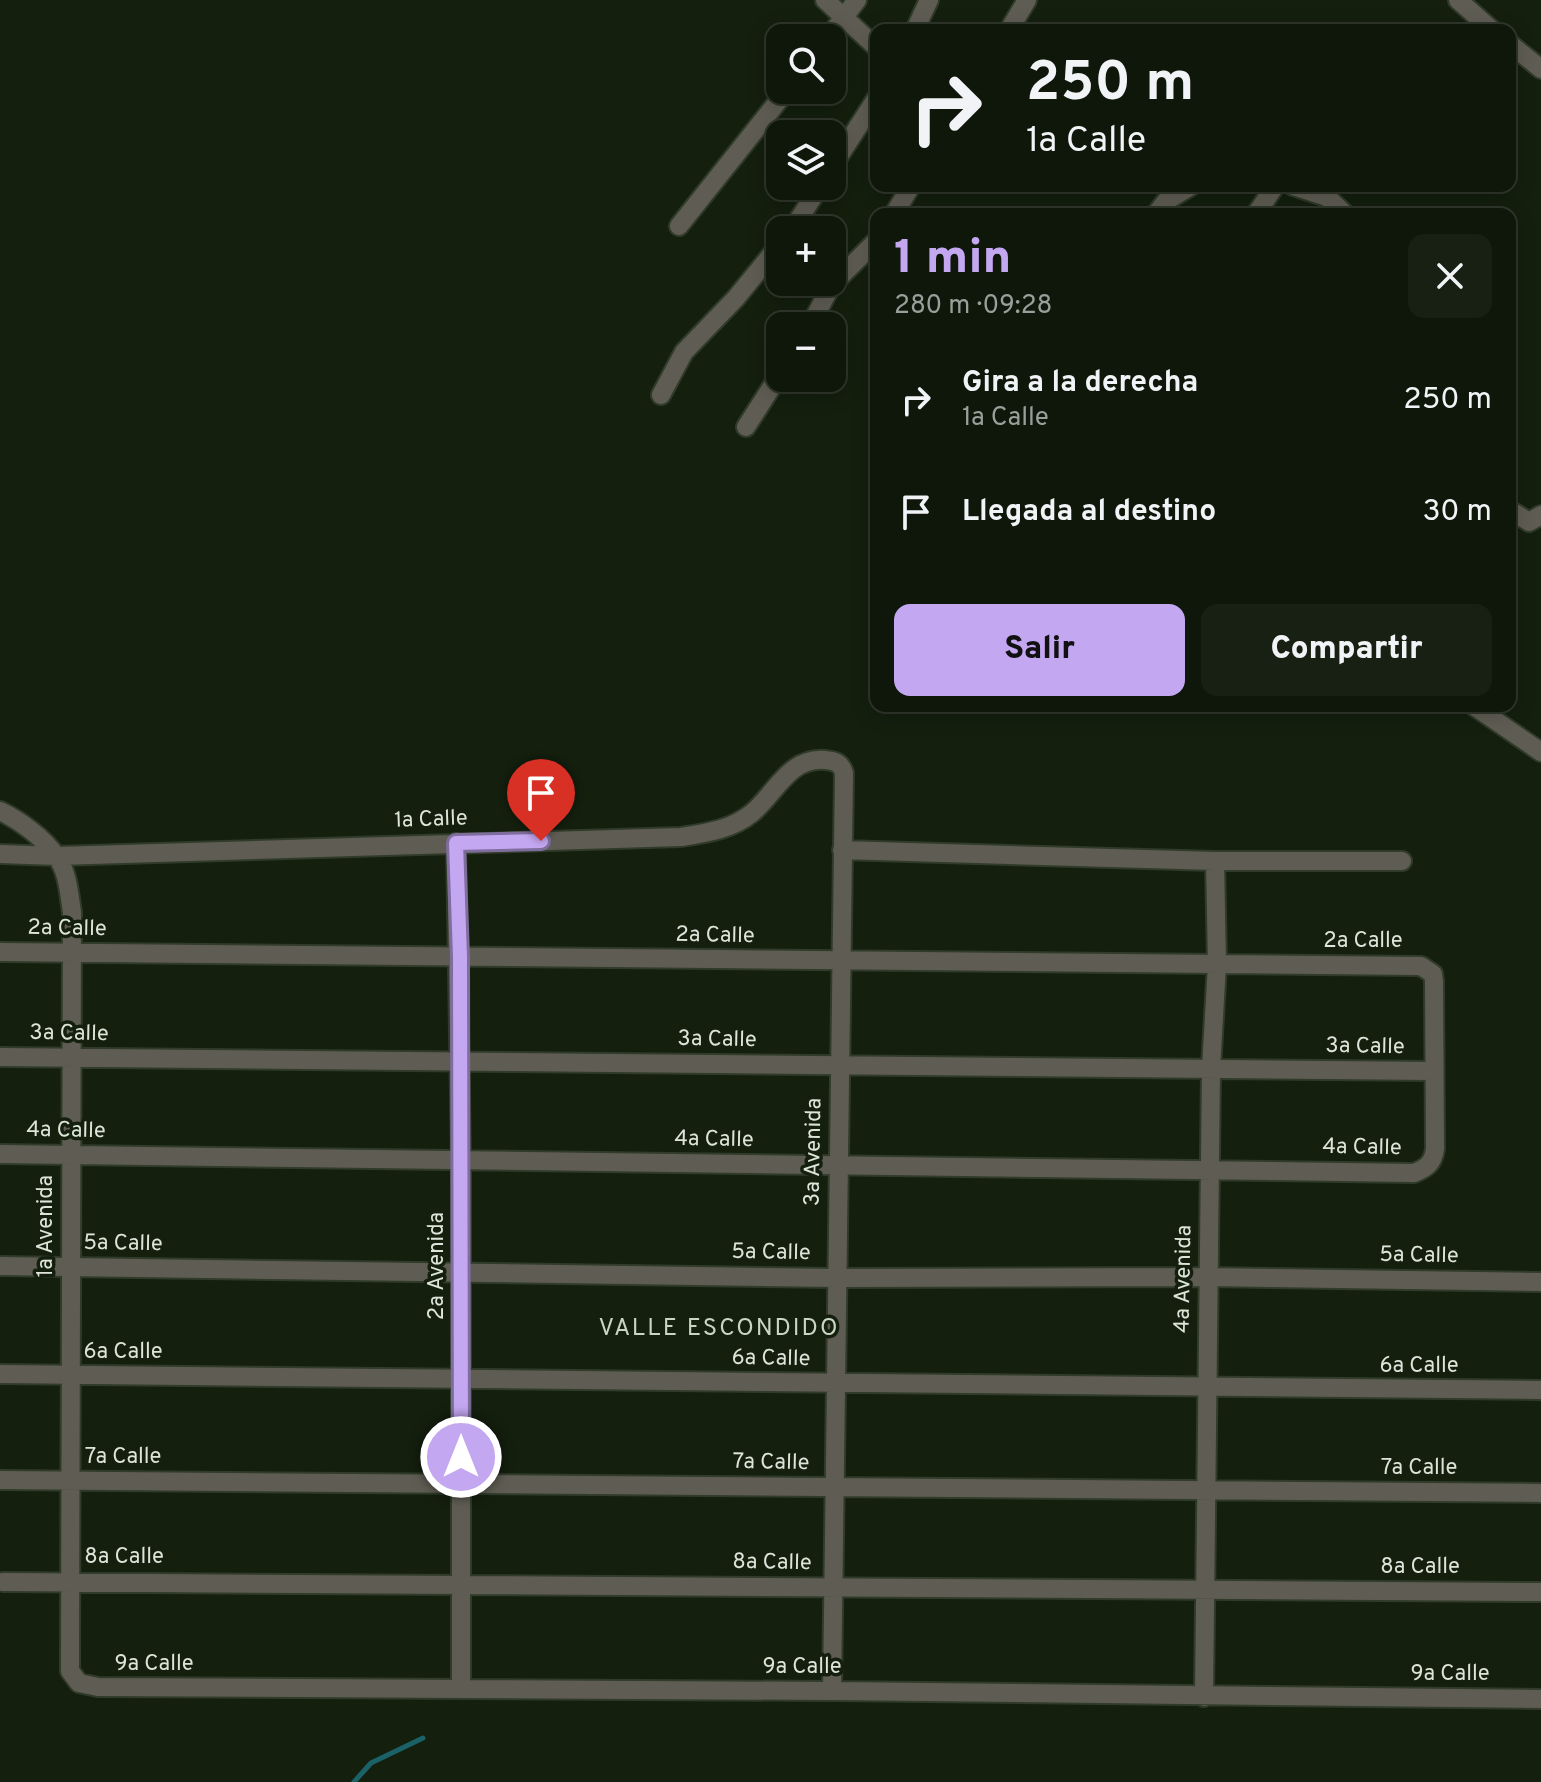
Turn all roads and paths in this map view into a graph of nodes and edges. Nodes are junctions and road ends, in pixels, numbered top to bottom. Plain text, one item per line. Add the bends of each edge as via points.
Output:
1 (825, 0) edge
2 (857, 0) edge
3 (929, 0) edge
4 (1027, 0) edge
5 (1458, 0) edge
6 (844, 19) junction
7 (840, 24) edge
8 (918, 24) edge
9 (1013, 24) edge
10 (1485, 24) edge
11 (870, 42) edge
12 (1516, 49) edge
13 (1541, 69) edge
14 (776, 104) edge
15 (870, 108) edge
16 (846, 145) edge
17 (1181, 192) edge
18 (1312, 192) edge
19 (1161, 208) edge
20 (1339, 208) edge
21 (679, 226) dead end
22 (870, 247) edge
23 (766, 261) edge
24 (817, 312) edge
25 (768, 392) edge
26 (661, 395) dead end
27 (746, 427) dead end
28 (1516, 514) edge
29 (1541, 515) edge
30 (1483, 712) edge
31 (1541, 752) edge
32 (836, 762) joint
33 (0, 811) edge
34 (456, 843) junction
35 (842, 850) junction
36 (0, 854) edge
37 (57, 856) junction
38 (1215, 861) junction
39 (1402, 861) dead end
40 (0, 952) edge
41 (73, 953) junction
42 (460, 957) junction
43 (840, 962) junction
44 (1217, 964) junction
45 (0, 1057) edge
46 (72, 1058) junction
47 (460, 1062) junction
48 (839, 1065) junction
49 (1211, 1069) junction
50 (1434, 1071) junction
51 (0, 1154) edge
52 (69, 1155) junction
53 (461, 1160) junction
54 (838, 1165) junction
55 (1209, 1170) junction
56 (0, 1266) edge
57 (70, 1268) junction
58 (461, 1273) junction
59 (1208, 1277) junction
60 (836, 1278) junction
61 (1541, 1282) edge
62 (0, 1374) edge
63 (70, 1376) junction
64 (461, 1378) junction
65 (835, 1384) junction
66 (1207, 1389) junction
67 (1541, 1390) edge
68 (0, 1480) edge
69 (70, 1480) junction
70 (461, 1484) junction
71 (834, 1488) junction
72 (1206, 1490) junction
73 (1541, 1493) edge
74 (70, 1581) junction
75 (3, 1582) dead end
76 (461, 1584) junction
77 (833, 1588) junction
78 (1205, 1590) junction
79 (1541, 1592) edge
80 (70, 1671) joint
81 (461, 1689) junction
82 (832, 1691) junction
83 (1204, 1697) junction
84 (1541, 1699) edge

1 - 6 street
2 - 6 street
3 - 8 street
4 - 9 street
5 - 10 street
6 - 7 street
6 - 11 street
12 - 13 street
14 - 21 street
15 - 16 street
17 - 19 street
18 - 20 street
22 - 24 street via 831,286
23 - 26 street via 684,352
25 - 27 street
28 - 29 street via 1529,522
30 - 31 street
32 - 34 street, 1a Calle via 810,759 792,768 752,813 723,830 681,837
32 - 35 street, 3a Avenida via 844,773
33 - 37 street
34 - 37 street, 1a Calle
34 - 42 street, 2a Avenida
35 - 38 street
35 - 43 street, 3a Avenida
36 - 37 street, 1a Calle
37 - 41 street, 1a Avenida via 72,912
38 - 39 street
38 - 44 street, 4a Avenida
40 - 41 street, 2a Calle
41 - 42 street, 2a Calle
41 - 46 street, 1a Avenida
42 - 43 street, 2a Calle
42 - 47 street, 2a Avenida
43 - 44 street, 2a Calle
43 - 48 street, 3a Avenida
44 - 49 street, 4a Avenida
44 - 50 street, 2a Calle via 1428,969 1434,981
45 - 46 street, 3a Calle
46 - 47 street, 3a Calle
46 - 52 street, 1a Avenida
47 - 48 street, 3a Calle
47 - 53 street, 2a Avenida
48 - 49 street, 3a Calle
48 - 54 street, 3a Avenida
49 - 50 street, 3a Calle
49 - 55 street, 4a Avenida
50 - 55 street, 4a Calle via 1435,1149 1426,1169
51 - 52 street, 4a Calle
52 - 53 street, 4a Calle
52 - 57 street, 1a Avenida
53 - 54 street, 4a Calle
53 - 58 street, 2a Avenida
54 - 55 street, 4a Calle
54 - 60 street, 3a Avenida
55 - 59 street, 4a Avenida
56 - 57 street, 5a Calle
57 - 58 street, 5a Calle
57 - 63 street, 1a Avenida
58 - 60 street, 5a Calle
58 - 64 street, 2a Avenida
59 - 60 street, 5a Calle
59 - 61 street, 5a Calle
59 - 66 street, 4a Avenida
60 - 65 street, 3a Avenida
62 - 63 street, 6a Calle
63 - 64 street, 6a Calle
63 - 69 street, 1a Avenida
64 - 65 street, 6a Calle
64 - 70 street, 2a Avenida
65 - 66 street, 6a Calle
65 - 71 street, 3a Avenida
66 - 67 street, 6a Calle
66 - 72 street, 4a Avenida
68 - 69 street, 7a Calle
69 - 70 street, 7a Calle
69 - 74 street, 1a Avenida
70 - 71 street, 7a Calle
70 - 76 street, 2a Avenida
71 - 72 street, 7a Calle
71 - 77 street, 3a Avenida
72 - 73 street, 7a Calle
72 - 78 street, 4a Avenida
74 - 75 street, 8a Calle
74 - 76 street, 8a Calle
74 - 80 street, 1a Avenida
76 - 77 street, 8a Calle
76 - 81 street, 2a Avenida
77 - 78 street, 8a Calle
77 - 82 street, 3a Avenida
78 - 79 street, 8a Calle
78 - 83 street, 4a Avenida
80 - 81 street, 9a Calle via 79,1683 98,1687
81 - 82 street, 9a Calle
82 - 83 street, 9a Calle
83 - 84 street, 9a Calle

